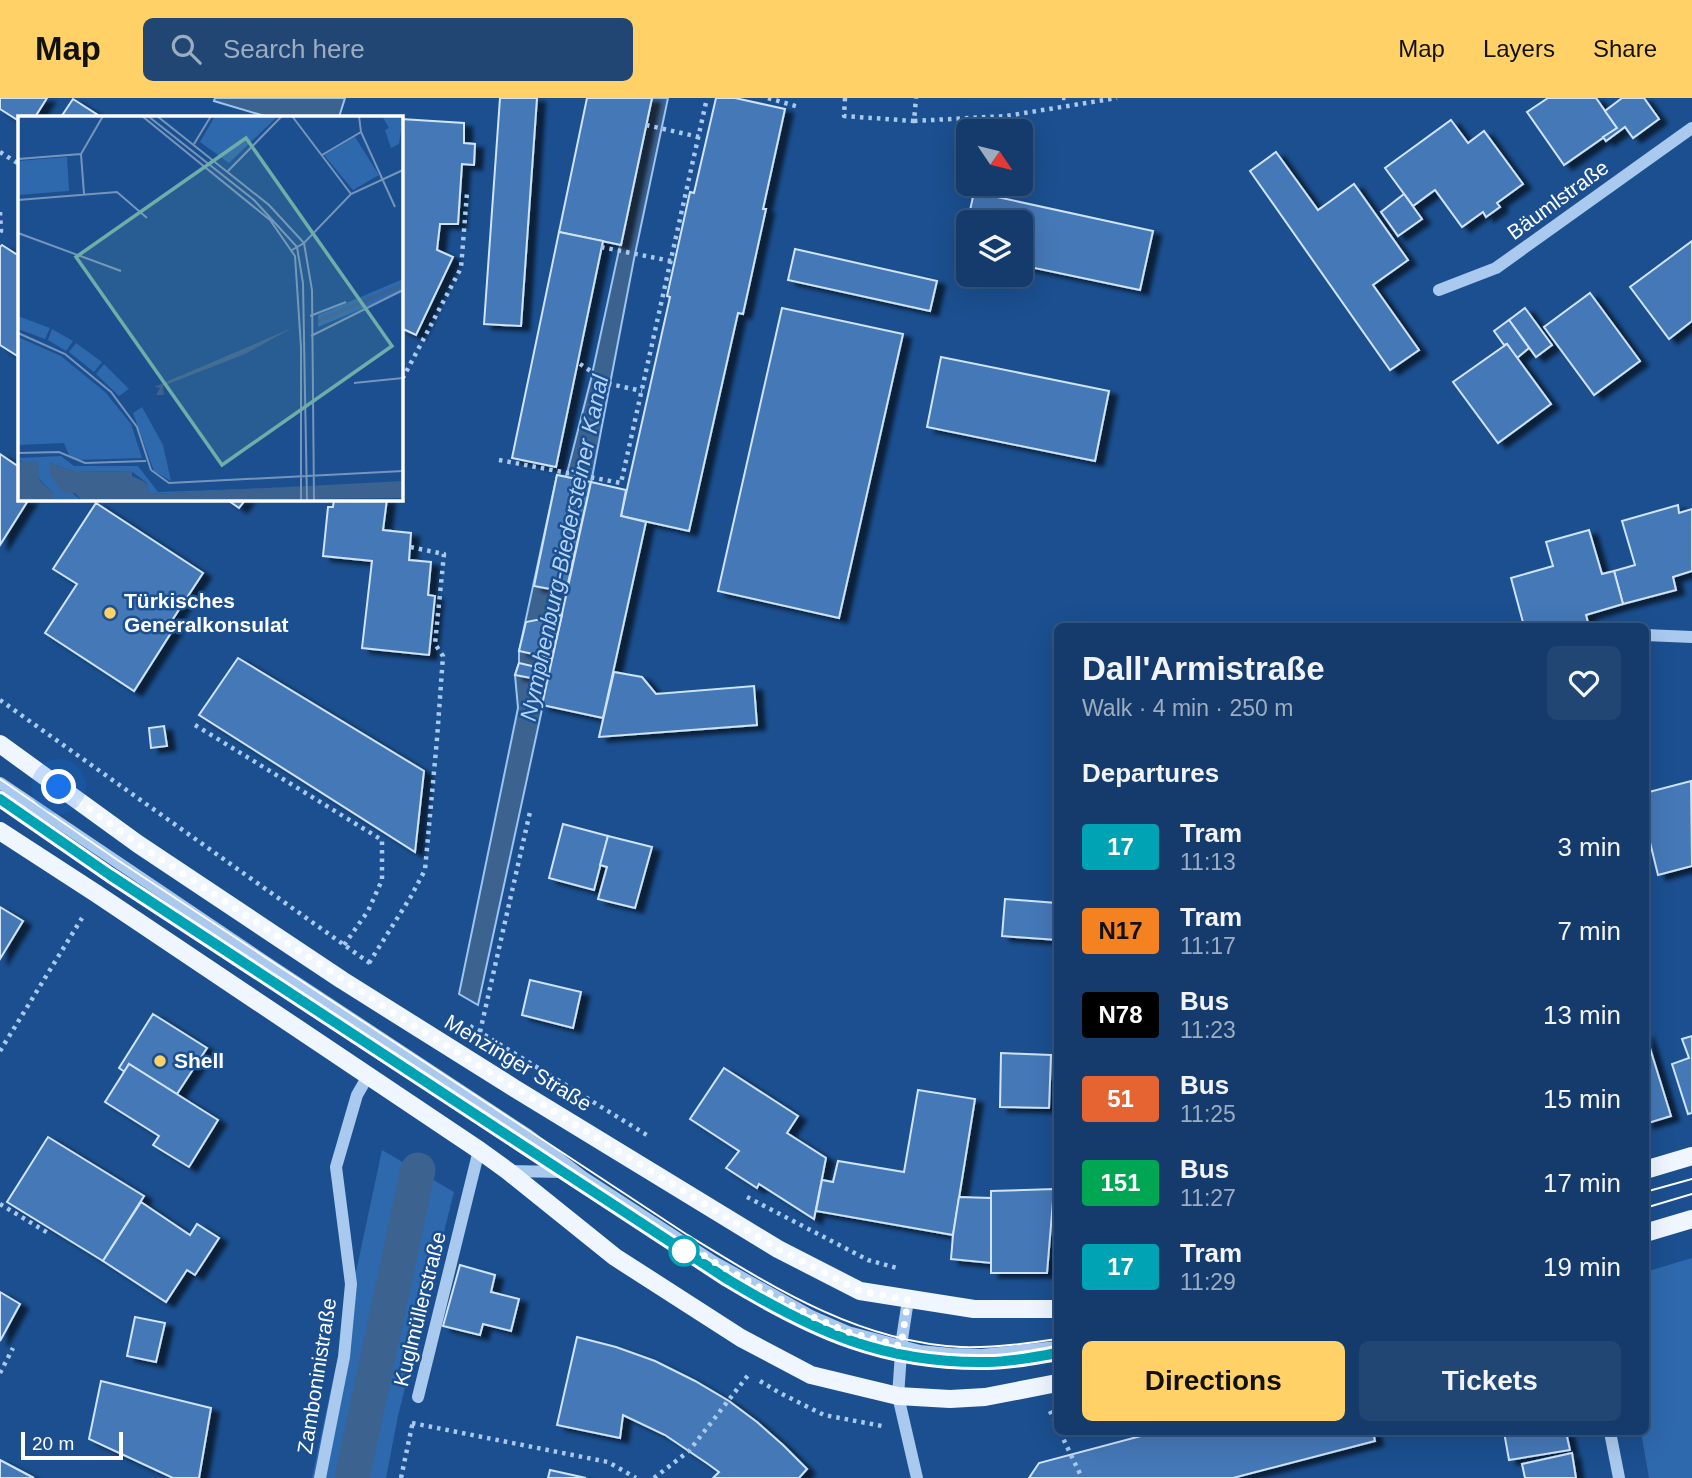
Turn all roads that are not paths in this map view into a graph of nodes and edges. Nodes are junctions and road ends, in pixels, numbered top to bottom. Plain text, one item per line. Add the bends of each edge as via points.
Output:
1 (1692, 128) edge
2 (1439, 290) dead end
3 (1649, 635) edge
4 (1692, 637) edge
5 (0, 744) edge
6 (0, 783) edge
7 (0, 831) edge
8 (368, 1076) junction
9 (479, 1150) junction
10 (1692, 1156) edge
11 (1649, 1169) edge
12 (508, 1171) junction
13 (583, 1177) junction
14 (1692, 1219) edge
15 (1649, 1232) edge
16 (908, 1300) junction
17 (1054, 1309) edge
18 (901, 1346) junction
19 (1054, 1347) edge
20 (1054, 1383) edge
21 (898, 1396) junction
22 (418, 1397) road end
23 (1611, 1435) edge
24 (320, 1478) edge
25 (917, 1478) edge
26 (1619, 1478) edge

1 - 2 street, Bäumlstraße via 1496,268
3 - 4 street
5 - 16 main road, Menzinger Straße via 138,844 514,1088 778,1249 860,1291
6 - 13 street via 528,1135
7 - 8 main road
8 - 9 main road
8 - 24 street, Zamboninistraße via 357,1095 337,1167 352,1284 344,1357
9 - 12 main road
9 - 22 street, Kuglmüllerstraße
10 - 11 main road
12 - 13 street
12 - 21 main road via 615,1257 741,1338 811,1375
13 - 18 street via 790,1305 848,1332
14 - 15 main road
16 - 17 main road, Menzinger Straße via 974,1309
16 - 18 street
18 - 19 street via 982,1355
18 - 21 street
20 - 21 main road via 985,1397
21 - 25 street
23 - 26 street

